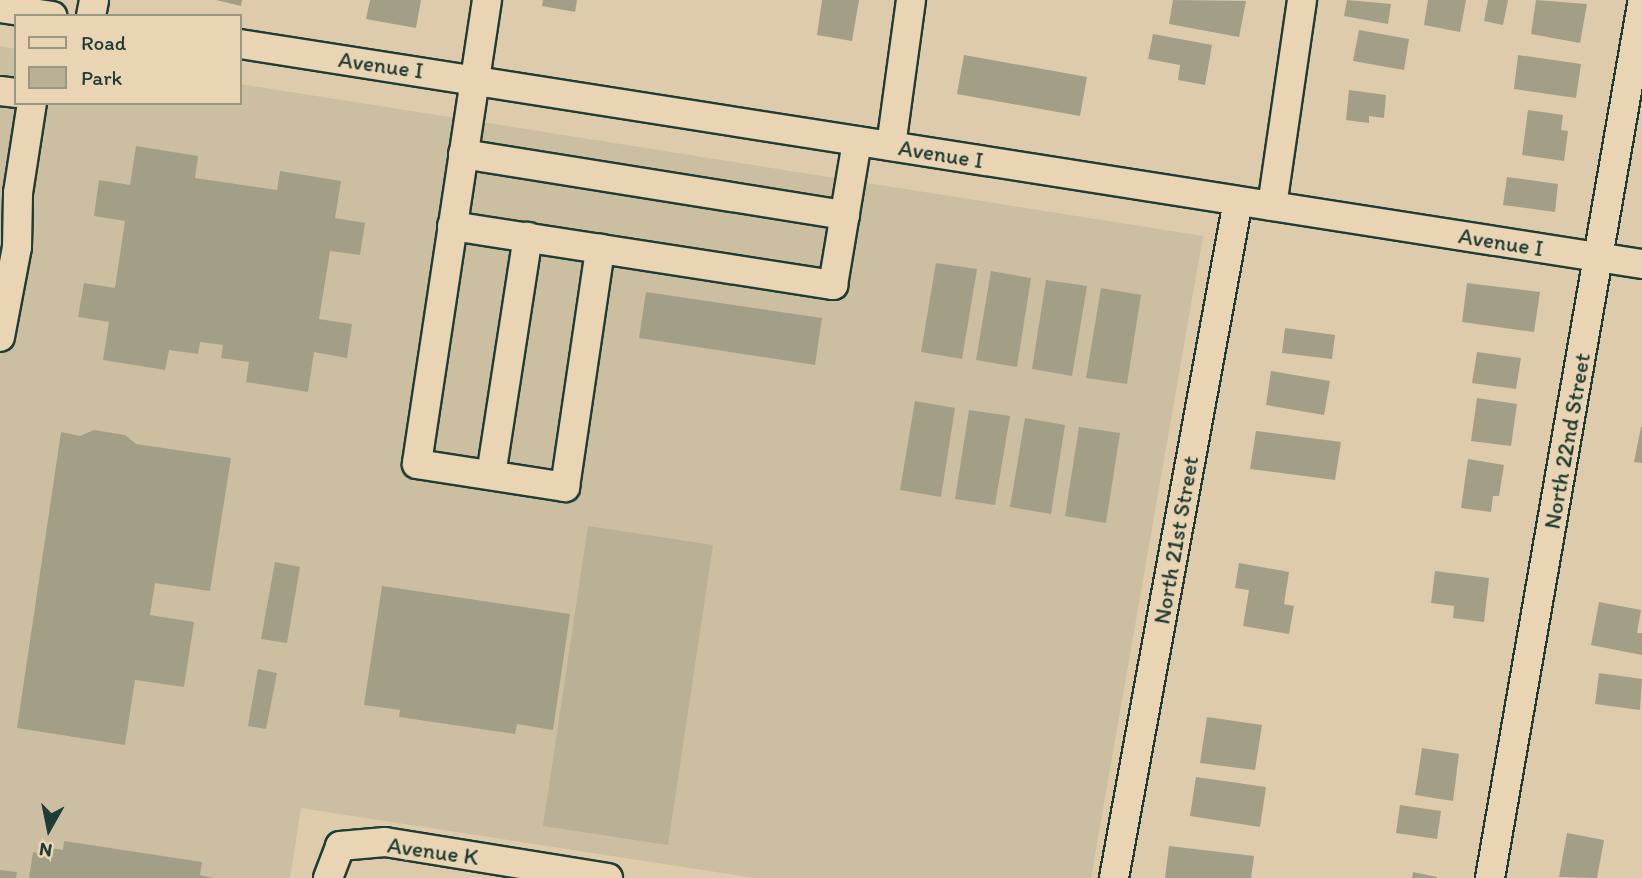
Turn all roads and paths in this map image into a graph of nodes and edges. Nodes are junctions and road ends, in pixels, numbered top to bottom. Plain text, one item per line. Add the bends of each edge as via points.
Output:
1 (487, 0) edge
2 (911, 0) edge
3 (1303, 0) edge
4 (1642, 4) edge
5 (0, 8) edge
6 (40, 14) edge
7 (242, 44) edge
8 (474, 78) junction
9 (32, 105) edge
10 (857, 141) junction
11 (891, 146) junction
12 (463, 154) junction
13 (1238, 201) junction
14 (1272, 206) junction
15 (845, 215) junction
16 (452, 226) junction
17 (528, 237) junction
18 (600, 249) junction
19 (1599, 257) junction
20 (1642, 264) edge
21 (0, 337) edge
22 (491, 475) junction
23 (328, 878) edge
24 (608, 878) edge
25 (1115, 878) edge
26 (1490, 878) edge

1 - 8 street
2 - 11 street
3 - 14 street
4 - 19 street, North 22nd Street
5 - 6 street
7 - 8 street, Avenue I
8 - 10 street, Avenue I
8 - 12 street
9 - 21 street via 18,193 17,247
10 - 11 street, Avenue I
10 - 15 street
11 - 13 street, Avenue I
12 - 15 street
12 - 16 street
13 - 14 street, Avenue I
13 - 25 street, North 21st Street
14 - 19 street, Avenue I
15 - 18 street via 833,285
16 - 17 street
16 - 22 street via 417,464
17 - 18 street
17 - 22 street
18 - 22 street via 565,487
19 - 20 street, Avenue I
19 - 26 street, North 22nd Street
23 - 24 street, Avenue K via 340,846 386,842

